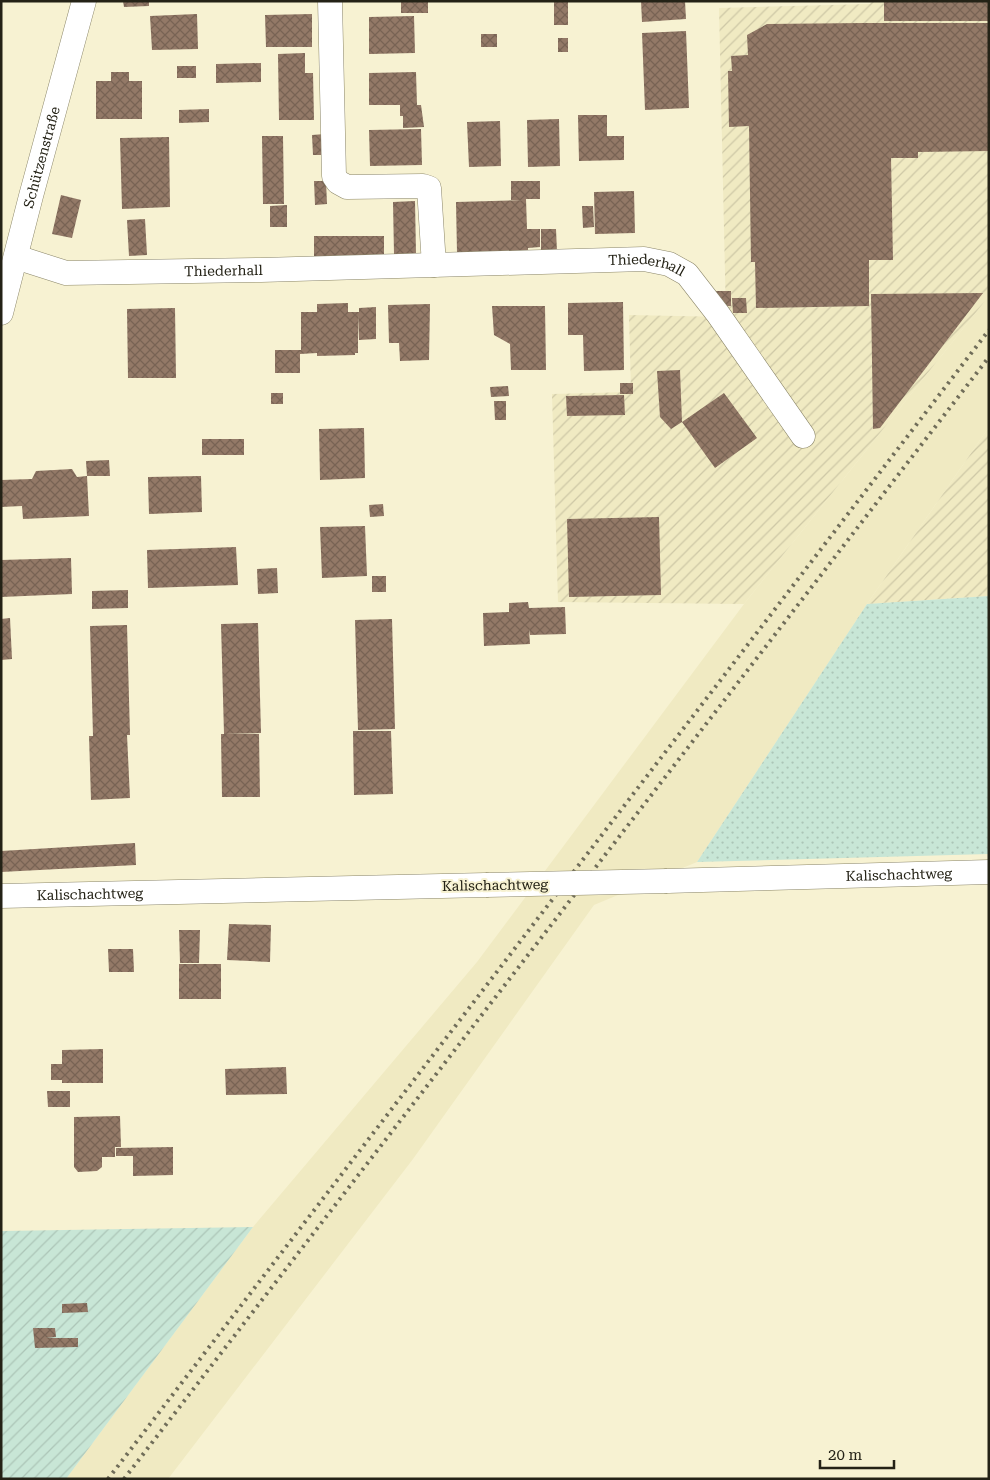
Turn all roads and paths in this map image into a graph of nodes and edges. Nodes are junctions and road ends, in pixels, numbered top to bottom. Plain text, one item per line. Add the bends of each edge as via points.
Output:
1 (84, 1) edge
2 (330, 1) edge
3 (16, 256) junction
4 (434, 265) junction
5 (1, 313) edge
6 (802, 436) dead end
7 (989, 872) edge
8 (1, 896) edge

1 - 3 street, Schützenstraße
2 - 4 street via 334,176 347,187 429,188
3 - 4 street, Thiederhall via 66,272
3 - 5 street, Schützenstraße
4 - 6 street, Thiederhall via 644,259 669,264 686,274 718,314
7 - 8 street, Kalischachtweg, bridge

